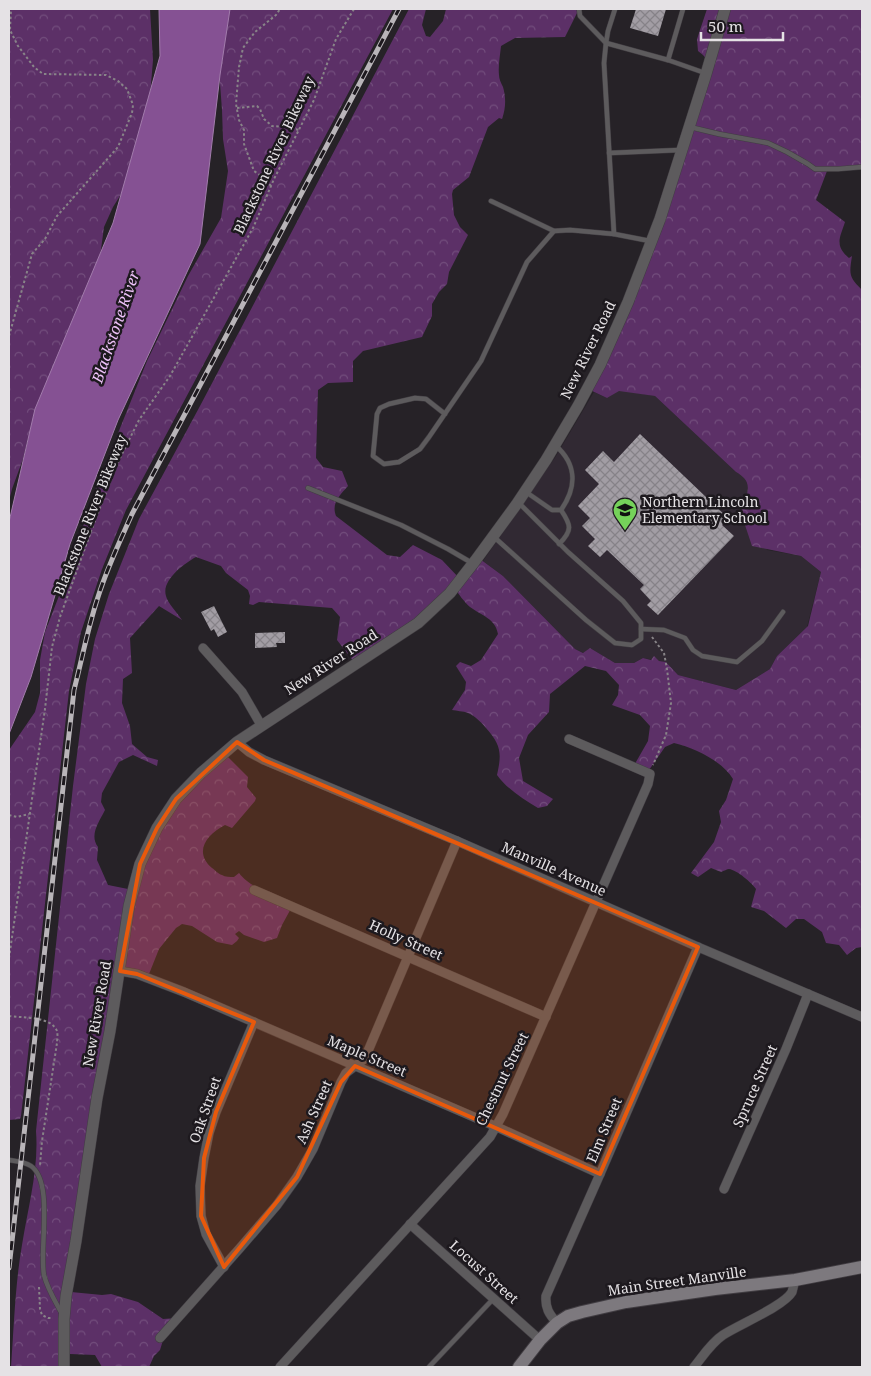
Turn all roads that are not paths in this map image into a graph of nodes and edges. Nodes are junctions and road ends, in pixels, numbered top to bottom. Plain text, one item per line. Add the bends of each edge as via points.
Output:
1 (579, 9) edge
2 (615, 9) edge
3 (683, 9) edge
4 (725, 9) edge
5 (606, 43) junction
6 (668, 60) junction
7 (706, 74) junction
8 (689, 126) junction
9 (681, 150) junction
10 (609, 153) junction
11 (862, 167) edge
12 (491, 202) dead end
13 (554, 231) junction
14 (614, 234) junction
15 (651, 242) junction
16 (446, 414) junction
17 (555, 445) junction
18 (308, 488) dead end
19 (525, 491) junction
20 (518, 502) junction
21 (561, 510) junction
22 (493, 536) junction
23 (559, 544) junction
24 (473, 564) junction
25 (783, 612) dead end
26 (641, 629) junction
27 (204, 648) dead end
28 (261, 725) junction
29 (569, 739) dead end
30 (237, 742) junction
31 (457, 841) junction
32 (254, 890) dead end
33 (596, 902) junction
34 (698, 947) junction
35 (408, 956) junction
36 (120, 971) junction
37 (808, 994) junction
38 (546, 1017) junction
39 (862, 1017) edge
40 (254, 1022) junction
41 (355, 1066) junction
42 (497, 1127) junction
43 (9, 1160) edge
44 (600, 1174) junction
45 (724, 1189) dead end
46 (410, 1224) junction
47 (224, 1267) junction
48 (862, 1268) edge
49 (795, 1280) junction
50 (494, 1298) junction
51 (64, 1319) junction
52 (557, 1323) junction
53 (160, 1338) dead end
54 (540, 1340) junction
55 (64, 1367) edge
56 (280, 1367) edge
57 (429, 1367) edge
58 (519, 1367) edge
59 (694, 1367) edge

1 - 5 lane via 580,16
2 - 5 lane
3 - 6 lane
4 - 7 street, New River Road
5 - 6 lane
5 - 10 lane via 604,63
6 - 7 lane
7 - 8 street, New River Road
8 - 9 street, New River Road
8 - 11 lane via 768,143 815,169
9 - 10 lane
9 - 15 street, New River Road
10 - 14 lane
12 - 13 lane
13 - 14 lane
13 - 16 lane via 527,262 481,361
14 - 15 lane
15 - 17 street, New River Road via 600,365
16 - 16 lane via 420,449 399,462 384,464 373,456 380,408 416,398 426,399
17 - 19 street, New River Road
17 - 21 lane via 564,453 573,475
18 - 24 lane via 400,525
19 - 20 street, New River Road
19 - 21 lane via 552,510
20 - 22 street, New River Road
20 - 23 lane
21 - 23 lane via 570,529
22 - 24 street, New River Road
22 - 26 lane via 615,642 632,645 641,639
23 - 26 lane via 623,601 641,623
24 - 28 street, New River Road via 450,593 418,623
25 - 26 lane via 762,641 737,662 702,656 685,638 664,630
27 - 28 street via 242,692
28 - 30 street, New River Road
29 - 33 street, Chestnut Street via 650,774
30 - 31 street, Manville Avenue via 264,760
30 - 36 street, New River Road via 176,799 156,828 140,864
31 - 33 street, Manville Avenue
31 - 35 street, Ash Street
32 - 35 street, Holly Street
33 - 34 street, Manville Avenue
33 - 38 street, Chestnut Street
34 - 37 street, Manville Avenue
34 - 44 street, Elm Street
35 - 38 street, Holly Street
35 - 41 street, Ash Street via 368,1050
36 - 40 street, Maple Street via 145,977
36 - 51 street, New River Road via 97,1098
37 - 39 street, Manville Avenue
37 - 45 street, Spruce Street
38 - 42 street, Chestnut Street
40 - 41 street, Maple Street
40 - 47 street, Oak Street via 209,1133 200,1186 201,1216 206,1234
41 - 42 street, Maple Street
41 - 47 street, Ash Street via 341,1082 297,1177
42 - 44 street, Maple Street
42 - 46 street, Chestnut Street
43 - 51 lane via 32,1166 38,1175 44,1195 44,1274
44 - 52 street, Elm Street via 546,1296 548,1314
46 - 50 street, Locust Street
46 - 56 street, Chestnut Street
47 - 53 street, Ash Street
48 - 49 main road, Main Street Manville
49 - 52 main road, Main Street Manville via 626,1302 568,1316
49 - 59 street via 792,1292 784,1300 723,1335
50 - 54 street, Locust Street
50 - 57 lane
51 - 55 street, New River Road
52 - 54 main road, Main Street Manville
54 - 58 main road, Main Street Manville

